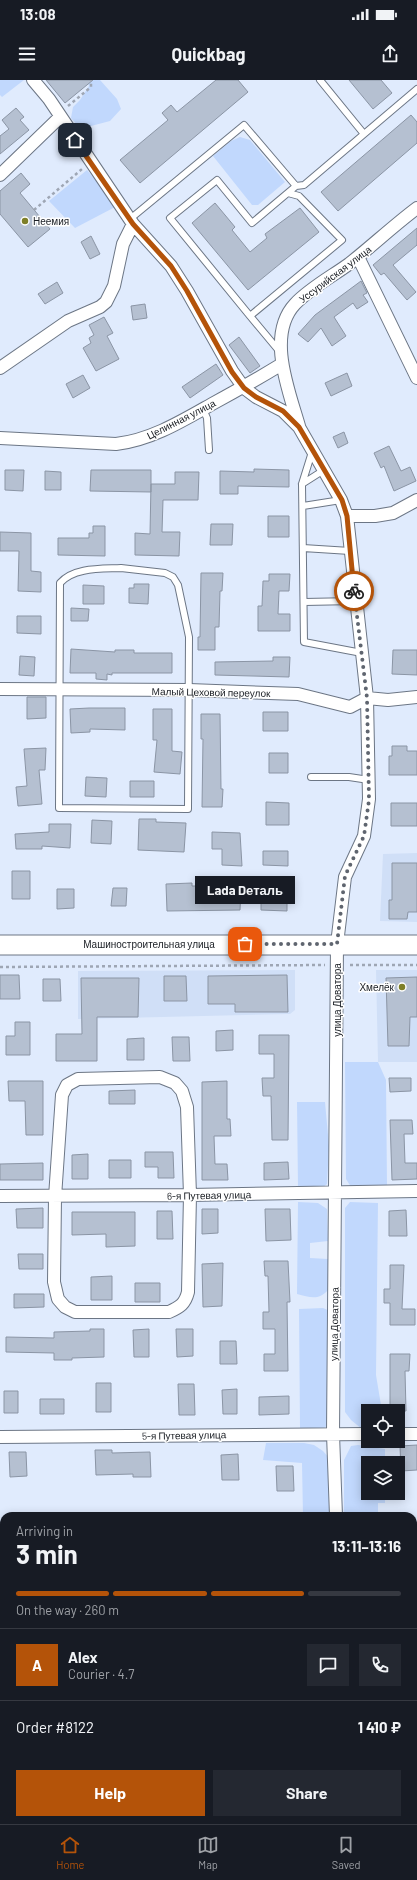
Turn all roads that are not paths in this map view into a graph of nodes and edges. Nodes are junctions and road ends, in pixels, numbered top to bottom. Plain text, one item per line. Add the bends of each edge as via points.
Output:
1 (33, 80) edge
2 (320, 80) edge
3 (417, 89) edge
4 (59, 116) junction
5 (364, 134) junction
6 (0, 175) edge
7 (296, 186) junction
8 (288, 193) junction
9 (417, 208) edge
10 (131, 222) junction
11 (358, 257) junction
12 (250, 316) junction
13 (281, 358) junction
14 (0, 368) edge
15 (417, 378) edge
16 (244, 388) junction
17 (203, 409) junction
18 (299, 427) junction
19 (0, 438) edge
20 (209, 450) dead end
21 (313, 450) junction
22 (324, 470) junction
23 (302, 484) junction
24 (342, 500) junction
25 (417, 500) edge
26 (303, 506) junction
27 (347, 516) junction
28 (303, 548) junction
29 (350, 551) junction
30 (355, 601) junction
31 (304, 602) junction
32 (362, 653) junction
33 (0, 689) edge
34 (60, 690) junction
35 (189, 690) junction
36 (417, 697) edge
37 (367, 698) junction
38 (311, 777) dead end
39 (369, 780) junction
40 (337, 944) junction
41 (0, 945) edge
42 (417, 945) edge
43 (417, 1191) edge
44 (335, 1194) junction
45 (190, 1195) junction
46 (0, 1196) edge
47 (55, 1197) junction
48 (333, 1434) junction
49 (361, 1434) edge
50 (405, 1434) edge
51 (417, 1434) edge
52 (0, 1437) edge
53 (336, 1512) edge

1 - 4 street, улица Доватора
2 - 5 lane
3 - 5 lane
4 - 6 street
4 - 10 street, улица Доватора
5 - 7 lane via 304,185
7 - 8 lane
7 - 10 lane via 244,125
8 - 12 lane via 299,196 342,240
8 - 12 lane via 252,223 217,180 170,218
9 - 11 street, Уссурийская улица
10 - 14 street via 123,244 114,286 106,302 68,321
10 - 16 street, улица Доватора via 171,266 232,372
11 - 13 street, Уссурийская улица via 289,312 283,330
11 - 15 street
12 - 13 lane
13 - 16 street, Целинная улица
13 - 18 street, Уссурийская улица
16 - 17 street, Целинная улица
16 - 18 street, улица Доватора via 283,411
17 - 19 street, Целинная улица via 154,435 134,442 116,444
17 - 20 lane via 207,418
18 - 21 street, улица Доватора
21 - 22 street, улица Доватора
21 - 23 lane
22 - 23 lane
22 - 24 street, улица Доватора
23 - 26 lane
24 - 26 lane
24 - 27 street, улица Доватора
25 - 27 street via 393,513
26 - 28 lane
27 - 29 street, улица Доватора
28 - 29 lane
28 - 31 lane
29 - 30 street, улица Доватора
30 - 31 lane
30 - 32 street, улица Доватора
31 - 32 lane via 304,642
32 - 37 street, улица Доватора
33 - 34 street, Малый Цеховой переулок
34 - 35 street, Малый Цеховой переулок
34 - 35 lane via 60,583 66,576 92,570 121,568 165,573 173,577 178,585 189,637
34 - 35 lane via 59,808 188,809
35 - 37 street, Малый Цеховой переулок via 298,694 350,707
36 - 37 street via 388,700
37 - 39 street, улица Доватора
38 - 39 lane
39 - 40 street, улица Доватора via 368,820 364,836 345,876
40 - 41 main road, Машиностроительная улица
40 - 42 main road, Машиностроительная улица
40 - 44 street, улица Доватора
43 - 44 street, 6-я Путевая улица
44 - 45 street, 6-я Путевая улица
44 - 48 street, улица Доватора
45 - 47 street, 6-я Путевая улица
45 - 47 street via 187,1107 182,1091 175,1083 160,1077 78,1079 66,1085 62,1095
45 - 47 street via 188,1292 186,1302 169,1312 75,1312 65,1307 58,1299 54,1282
46 - 47 street, 6-я Путевая улица
48 - 49 street, 5-я Путевая улица
48 - 52 street, 5-я Путевая улица
48 - 53 street, улица Доватора
50 - 51 street

